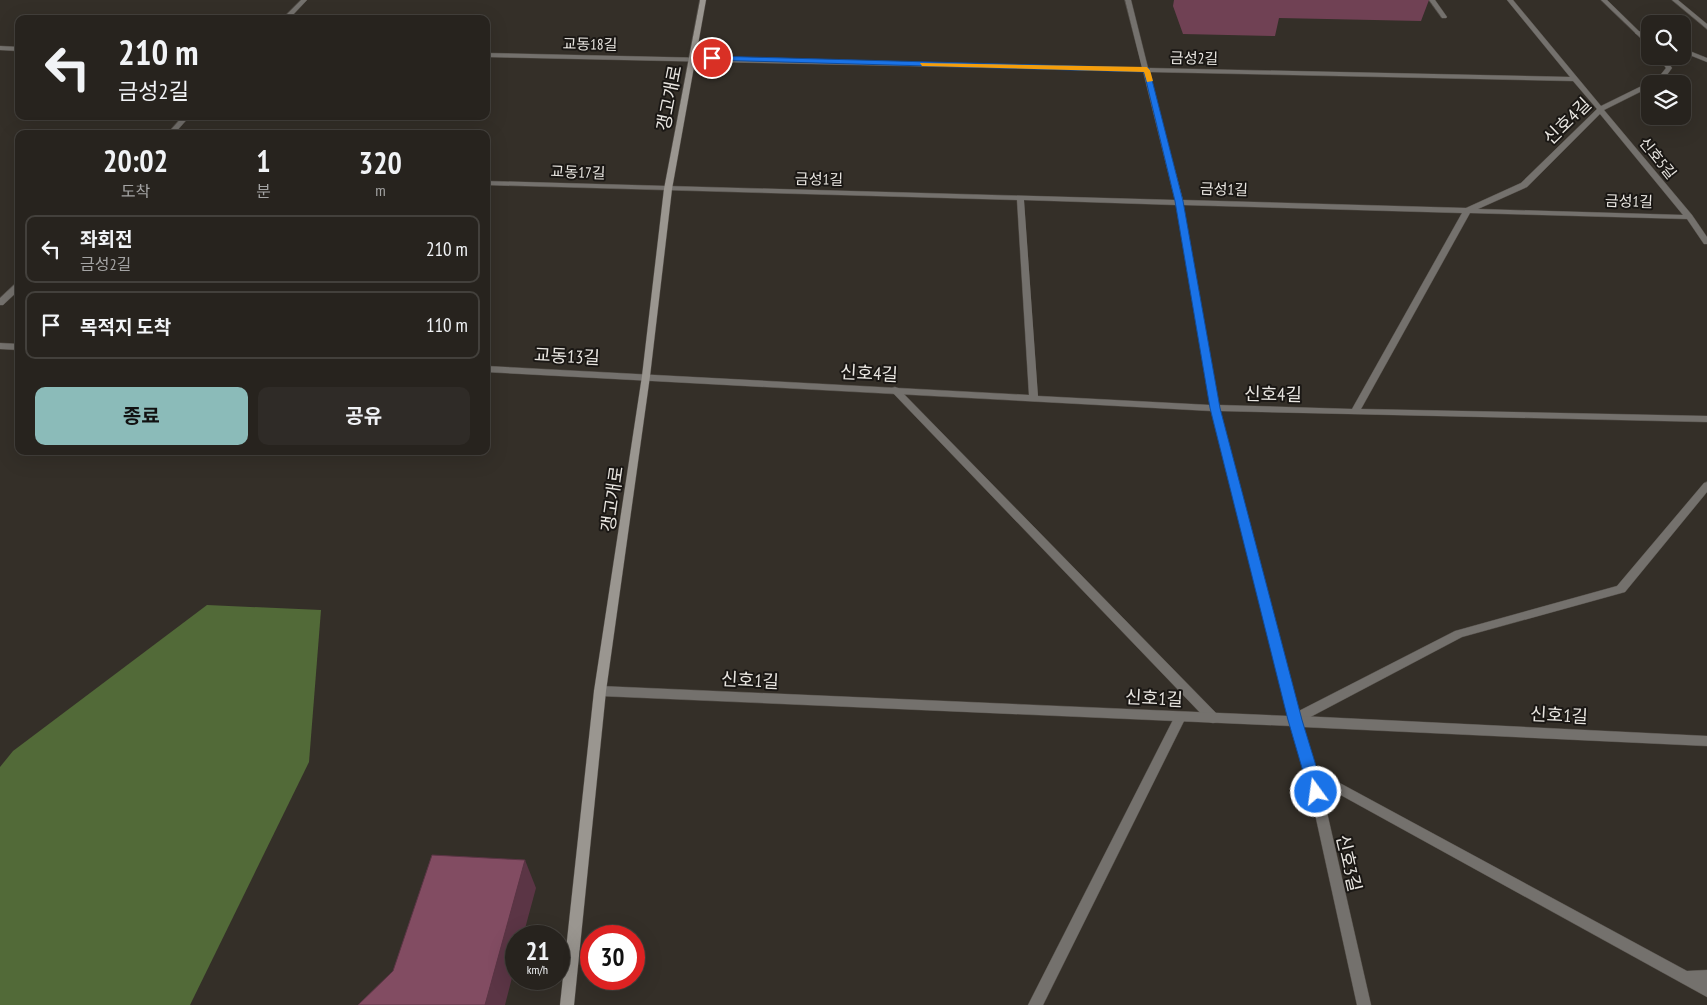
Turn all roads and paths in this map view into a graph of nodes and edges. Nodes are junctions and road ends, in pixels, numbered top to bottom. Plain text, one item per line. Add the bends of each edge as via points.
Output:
1 (304, 0) edge
2 (1128, 0) edge
3 (1432, 0) edge
4 (1510, 0) edge
5 (1604, 0) edge
6 (1675, 0) edge
7 (704, 1) edge
8 (289, 15) edge
9 (1444, 17) dead end
10 (1707, 27) edge
11 (1638, 33) junction
12 (1641, 34) edge
13 (1641, 36) edge
14 (0, 48) edge
15 (15, 49) edge
16 (1691, 54) edge
17 (490, 55) edge
18 (693, 58) junction
19 (1707, 60) edge
20 (1667, 65) edge
21 (1147, 70) junction
22 (1663, 75) edge
23 (1575, 79) junction
24 (1641, 89) edge
25 (1601, 109) junction
26 (183, 120) edge
27 (174, 130) edge
28 (490, 183) edge
29 (668, 189) junction
30 (1020, 197) junction
31 (1179, 201) junction
32 (1467, 211) junction
33 (1689, 217) junction
34 (1707, 242) edge
35 (15, 288) edge
36 (0, 303) edge
37 (0, 346) edge
38 (15, 347) edge
39 (490, 369) edge
40 (646, 376) junction
41 (895, 390) junction
42 (1034, 398) junction
43 (1215, 408) junction
44 (1355, 412) junction
45 (1707, 420) edge
46 (1707, 485) edge
47 (600, 690) junction
48 (1180, 717) junction
49 (1213, 718) junction
50 (1295, 720) junction
51 (1707, 741) edge
52 (1312, 773) junction
53 (1707, 977) edge
54 (1686, 978) junction
55 (1707, 990) edge
56 (567, 1005) edge
57 (1035, 1005) edge
58 (1364, 1005) edge

1 - 8 street
2 - 21 street, 신호3길
3 - 9 street
4 - 23 street, 신호5길
5 - 11 street
6 - 10 street
7 - 18 street, 갱고개로
11 - 12 street
11 - 13 street
14 - 15 street
16 - 19 street
17 - 18 street, 교동18길
18 - 21 street, 금성2길
18 - 29 street, 갱고개로
20 - 22 street, 신호4길 via 1669,68
21 - 23 street, 금성2길
21 - 31 street, 신호3길
23 - 25 street, 신호5길
24 - 25 street, 신호4길
25 - 32 street, 신호4길 via 1524,185
25 - 33 street, 신호5길
26 - 27 street
28 - 29 street, 교동17길
29 - 30 street, 금성1길
29 - 40 street, 갱고개로
30 - 31 street, 금성1길
30 - 42 street
31 - 32 street, 금성1길
31 - 43 street, 신호3길
32 - 33 street, 금성1길
32 - 44 street
33 - 34 street, 신호5길
35 - 36 street
37 - 38 street
39 - 40 street, 교동13길
40 - 41 street, 신호4길
40 - 47 street, 갱고개로
41 - 42 street, 신호4길
41 - 49 street
42 - 43 street, 신호4길
43 - 44 street, 신호4길
43 - 50 street, 신호3길
44 - 45 street, 신호4길
46 - 50 street via 1621,589 1459,634
47 - 48 street, 신호1길
47 - 56 street, 갱고개로
48 - 49 street, 신호1길
48 - 57 street
49 - 50 street, 신호1길
50 - 51 street, 신호1길
50 - 52 street, 신호3길
52 - 54 street
52 - 58 street, 신호3길
53 - 54 street
54 - 55 street

